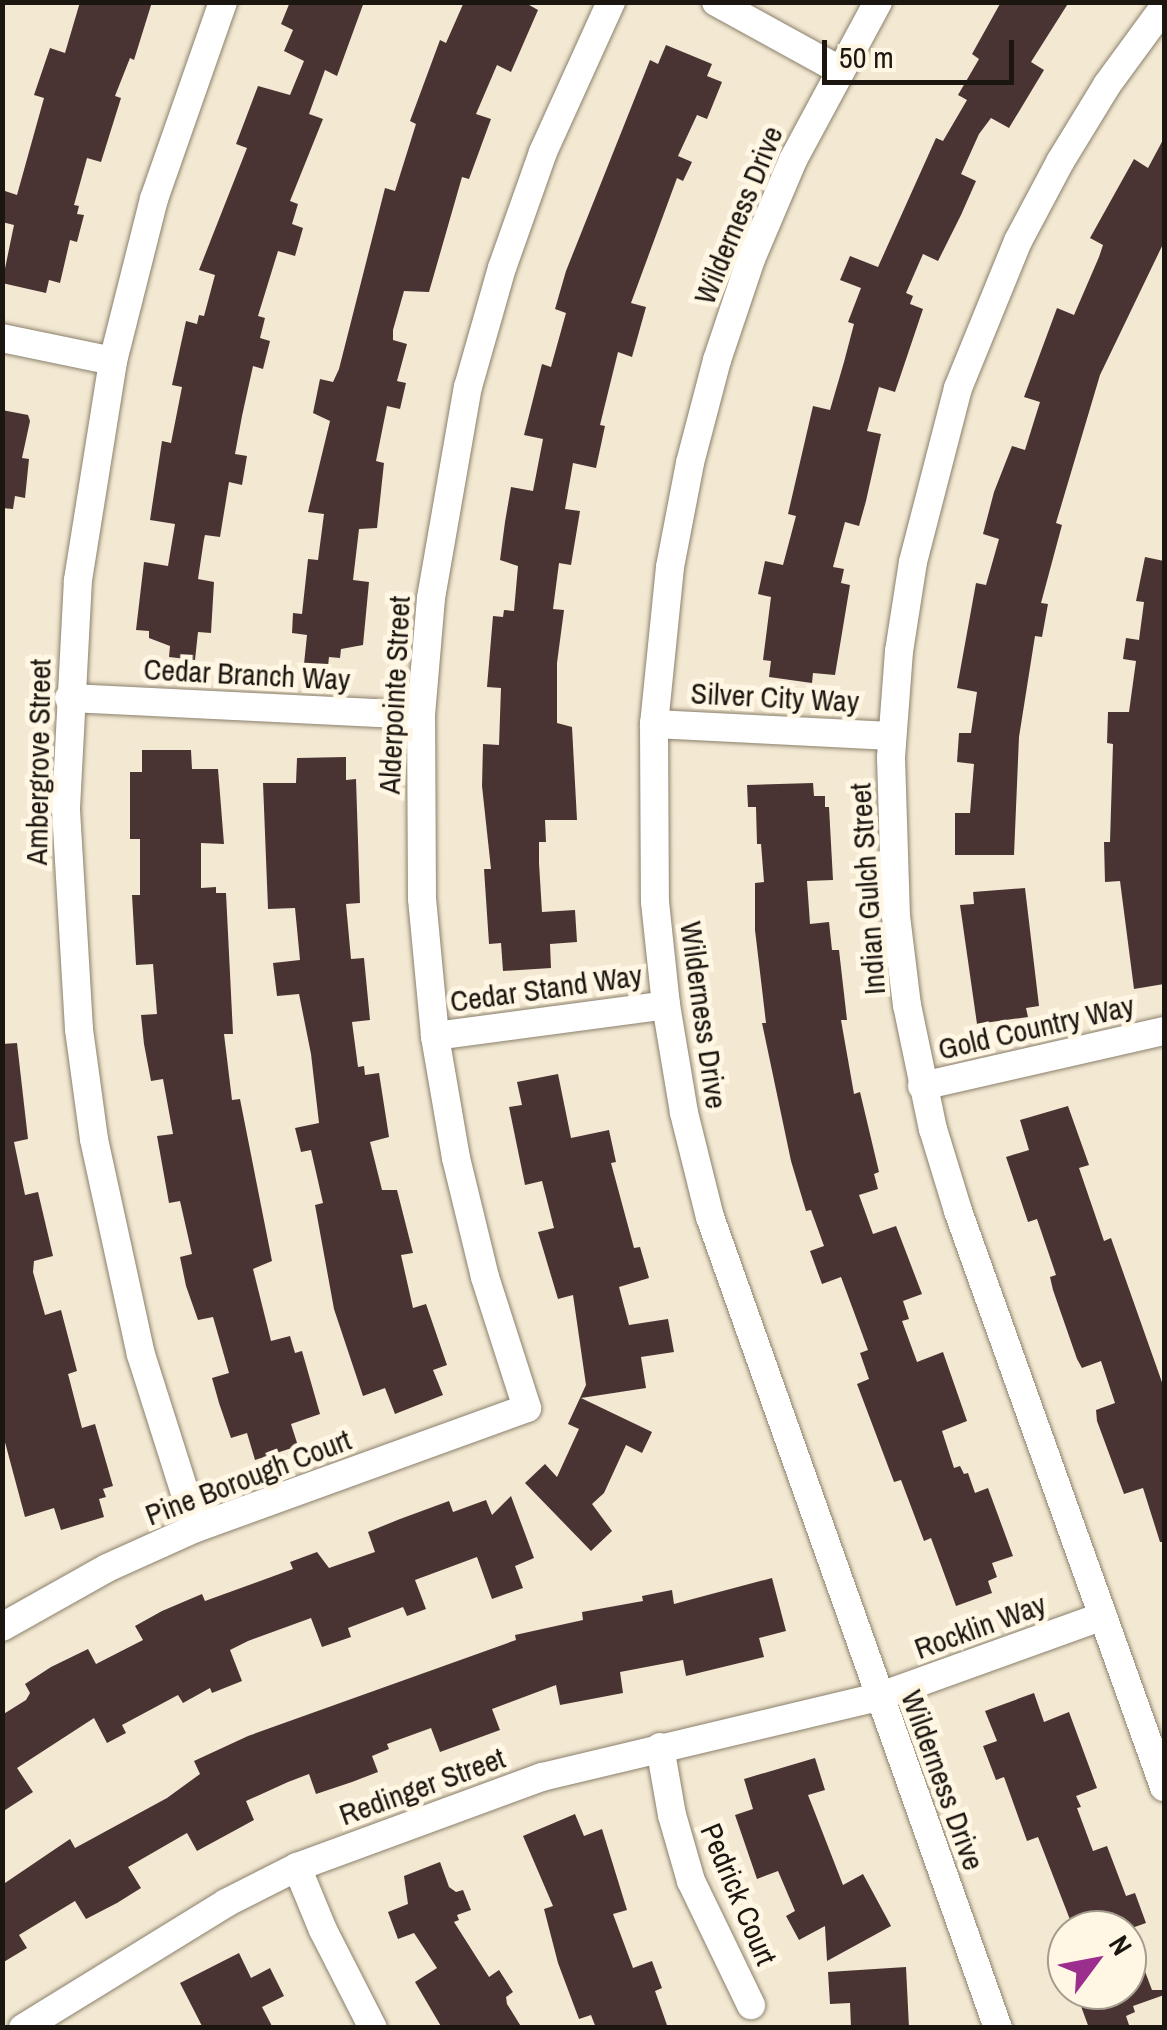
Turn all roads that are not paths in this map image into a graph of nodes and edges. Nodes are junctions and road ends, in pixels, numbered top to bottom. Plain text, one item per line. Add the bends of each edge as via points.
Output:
1 (223, 2) edge
2 (611, 2) edge
3 (716, 2) edge
4 (878, 2) edge
5 (1164, 7) edge
6 (838, 69) junction
7 (2, 338) edge
8 (113, 361) junction
9 (69, 698) junction
10 (421, 715) junction
11 (654, 724) junction
12 (892, 736) junction
13 (666, 1005) junction
14 (1164, 1031) edge
15 (435, 1036) junction
16 (922, 1086) junction
17 (527, 1408) joint
18 (196, 1528) junction
19 (1103, 1616) junction
20 (2, 1627) edge
21 (878, 1697) junction
22 (660, 1747) junction
23 (1164, 1787) edge
24 (297, 1867) junction
25 (752, 2005) dead end
26 (23, 2028) edge
27 (372, 2028) edge
28 (998, 2028) edge

1 - 8 street, Ambergrove Street via 154,199
2 - 10 street, Alderpointe Street via 543,152 468,387 431,598
3 - 6 street
4 - 6 street, Wilderness Drive
5 - 12 street, Indian Gulch Street via 1060,162 1018,242 958,388 913,562
6 - 11 street, Wilderness Drive via 765,226 717,360 670,568
7 - 8 street
8 - 9 street, Ambergrove Street via 78,580
9 - 10 street, Cedar Branch Way
9 - 18 street, Ambergrove Street via 70,919 94,1139 140,1355
10 - 15 street, Alderpointe Street via 422,900
11 - 12 street, Silver City Way
11 - 13 street, Wilderness Drive via 655,902
12 - 16 street, Indian Gulch Street via 896,916
13 - 15 street, Cedar Stand Way
13 - 21 street, Wilderness Drive via 710,1217
14 - 16 street, Gold Country Way
15 - 17 street, Alderpointe Street via 476,1243
16 - 19 street, Indian Gulch Street via 958,1211
17 - 18 street, Pine Borough Court
18 - 20 street, Pine Borough Court
19 - 21 street, Rocklin Way
19 - 23 street, Indian Gulch Street
21 - 22 street, Redinger Street
21 - 28 street, Wilderness Drive
22 - 24 street, Redinger Street via 542,1777
22 - 25 street, Pedrick Court via 691,1881
24 - 26 street, Redinger Street via 226,1902
24 - 27 street

